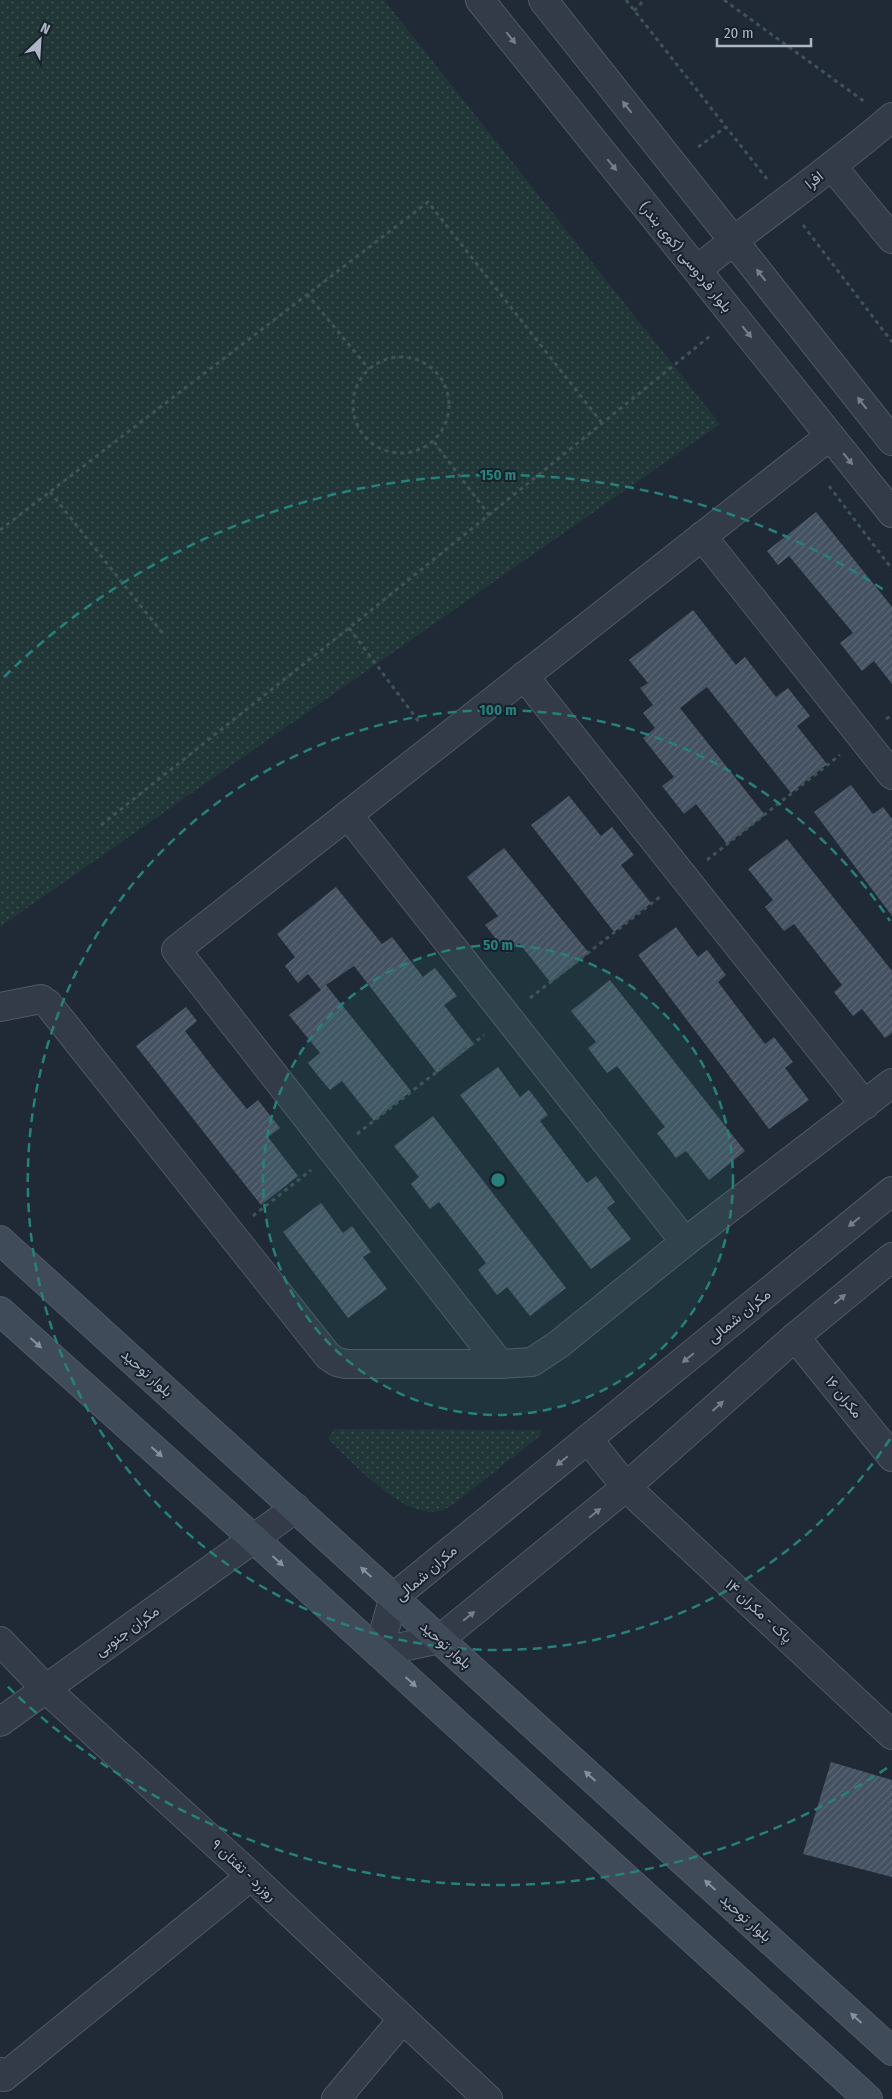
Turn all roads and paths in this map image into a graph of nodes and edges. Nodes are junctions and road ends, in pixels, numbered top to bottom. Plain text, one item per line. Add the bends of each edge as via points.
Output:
1 (480, 0) edge
2 (543, 0) edge
3 (626, 0) edge
4 (644, 0) edge
5 (724, 0) edge
6 (634, 11) junction
7 (891, 118) edge
8 (832, 166) junction
9 (786, 202) junction
10 (892, 239) edge
11 (734, 240) junction
12 (697, 270) junction
13 (308, 294) junction
14 (711, 335) dead end
15 (892, 342) edge
16 (369, 370) junction
17 (602, 423) junction
18 (830, 436) junction
19 (892, 441) edge
20 (434, 442) junction
21 (50, 492) junction
22 (892, 513) edge
23 (489, 515) junction
24 (0, 530) edge
25 (702, 536) junction
26 (349, 628) junction
27 (164, 635) dead end
28 (524, 676) junction
29 (892, 715) edge
30 (863, 738) junction
31 (436, 745) junction
32 (892, 774) edge
33 (348, 815) junction
34 (101, 825) dead end
35 (684, 878) junction
36 (0, 1007) edge
37 (507, 1016) junction
38 (892, 1083) edge
39 (865, 1105) junction
40 (334, 1152) junction
41 (892, 1191) edge
42 (230, 1233) junction
43 (0, 1240) edge
44 (685, 1242) junction
45 (892, 1257) edge
46 (0, 1311) edge
47 (795, 1337) junction
48 (500, 1364) junction
49 (588, 1439) junction
50 (892, 1457) edge
51 (626, 1487) junction
52 (296, 1508) junction
53 (254, 1539) junction
54 (394, 1597) junction
55 (440, 1640) junction
56 (0, 1641) edge
57 (378, 1652) junction
58 (46, 1690) junction
59 (0, 1722) edge
60 (892, 1735) edge
61 (251, 1876) junction
62 (403, 2019) junction
63 (892, 2051) edge
64 (0, 2072) edge
65 (336, 2099) edge
66 (488, 2099) edge
67 (868, 2099) edge

1 -> 12 street, بلوار فردوسی (کوی بندر)
11 -> 2 street
3 - 6 path
4 - 6 path
5 - 7 path
6 - 9 path
7 - 8 street, افرا
8 - 9 street, افرا
8 - 10 street
9 - 11 street, افرا
9 - 15 path
11 - 12 street, افرا
19 -> 11 street
12 -> 18 street, بلوار فردوسی (کوی بندر)
13 - 16 path
13 - 17 path via 428,202
13 - 21 path
14 - 17 path
16 - 20 path via 359,381 353,410 357,425 366,437 377,447 406,454
16 - 20 path via 396,358 411,358 426,364 437,374 450,401 449,416
17 - 23 path
18 -> 22 street, بلوار فردوسی (کوی بندر)
18 - 25 street
20 - 23 path
21 - 24 path
21 - 27 path
23 - 26 path
25 - 28 street
25 - 30 street
26 - 31 path
26 - 34 path
28 - 31 street
28 - 35 street
29 - 30 path
30 - 32 street
30 - 35 path
31 - 33 street
33 - 37 street
33 - 40 street via 176,950
35 - 37 path
35 - 39 street
36 - 42 street via 41,1000 48,1004
37 - 40 path
37 - 44 street
38 - 39 street
39 - 44 street
40 - 42 path
40 - 48 street
41 -> 49 street, مکران شمالی
42 - 48 street via 336,1362
43 - 52 main road, بلوار توحید
44 - 48 street via 532,1362
47 -> 45 street
46 -> 53 main road
47 - 50 street, مکران ۱۶
51 -> 47 street
49 - 51 street, پاک - مکران ۱۴
49 -> 54 street, مکران شمالی
55 -> 51 street
51 - 60 street, پاک - مکران ۱۴
52 - 53 street, مکران جنوبی
54 -> 52 main road, بلوار توحید
53 -> 57 main road
53 - 58 street, مکران جنوبی
54 - 55 main road, بلوار توحید
54 - 57 street, مکران شمالی
55 - 57 street
63 -> 55 main road, بلوار توحید
56 - 58 street, روزرد - تفتان ۹
57 -> 67 main road
58 - 59 street, مکران جنوبی
58 - 61 street, روزرد - تفتان ۹
61 - 62 street, روزرد - تفتان ۹
61 - 64 street via 4,2077
62 - 65 street
62 - 66 street, روزرد - تفتان ۹

